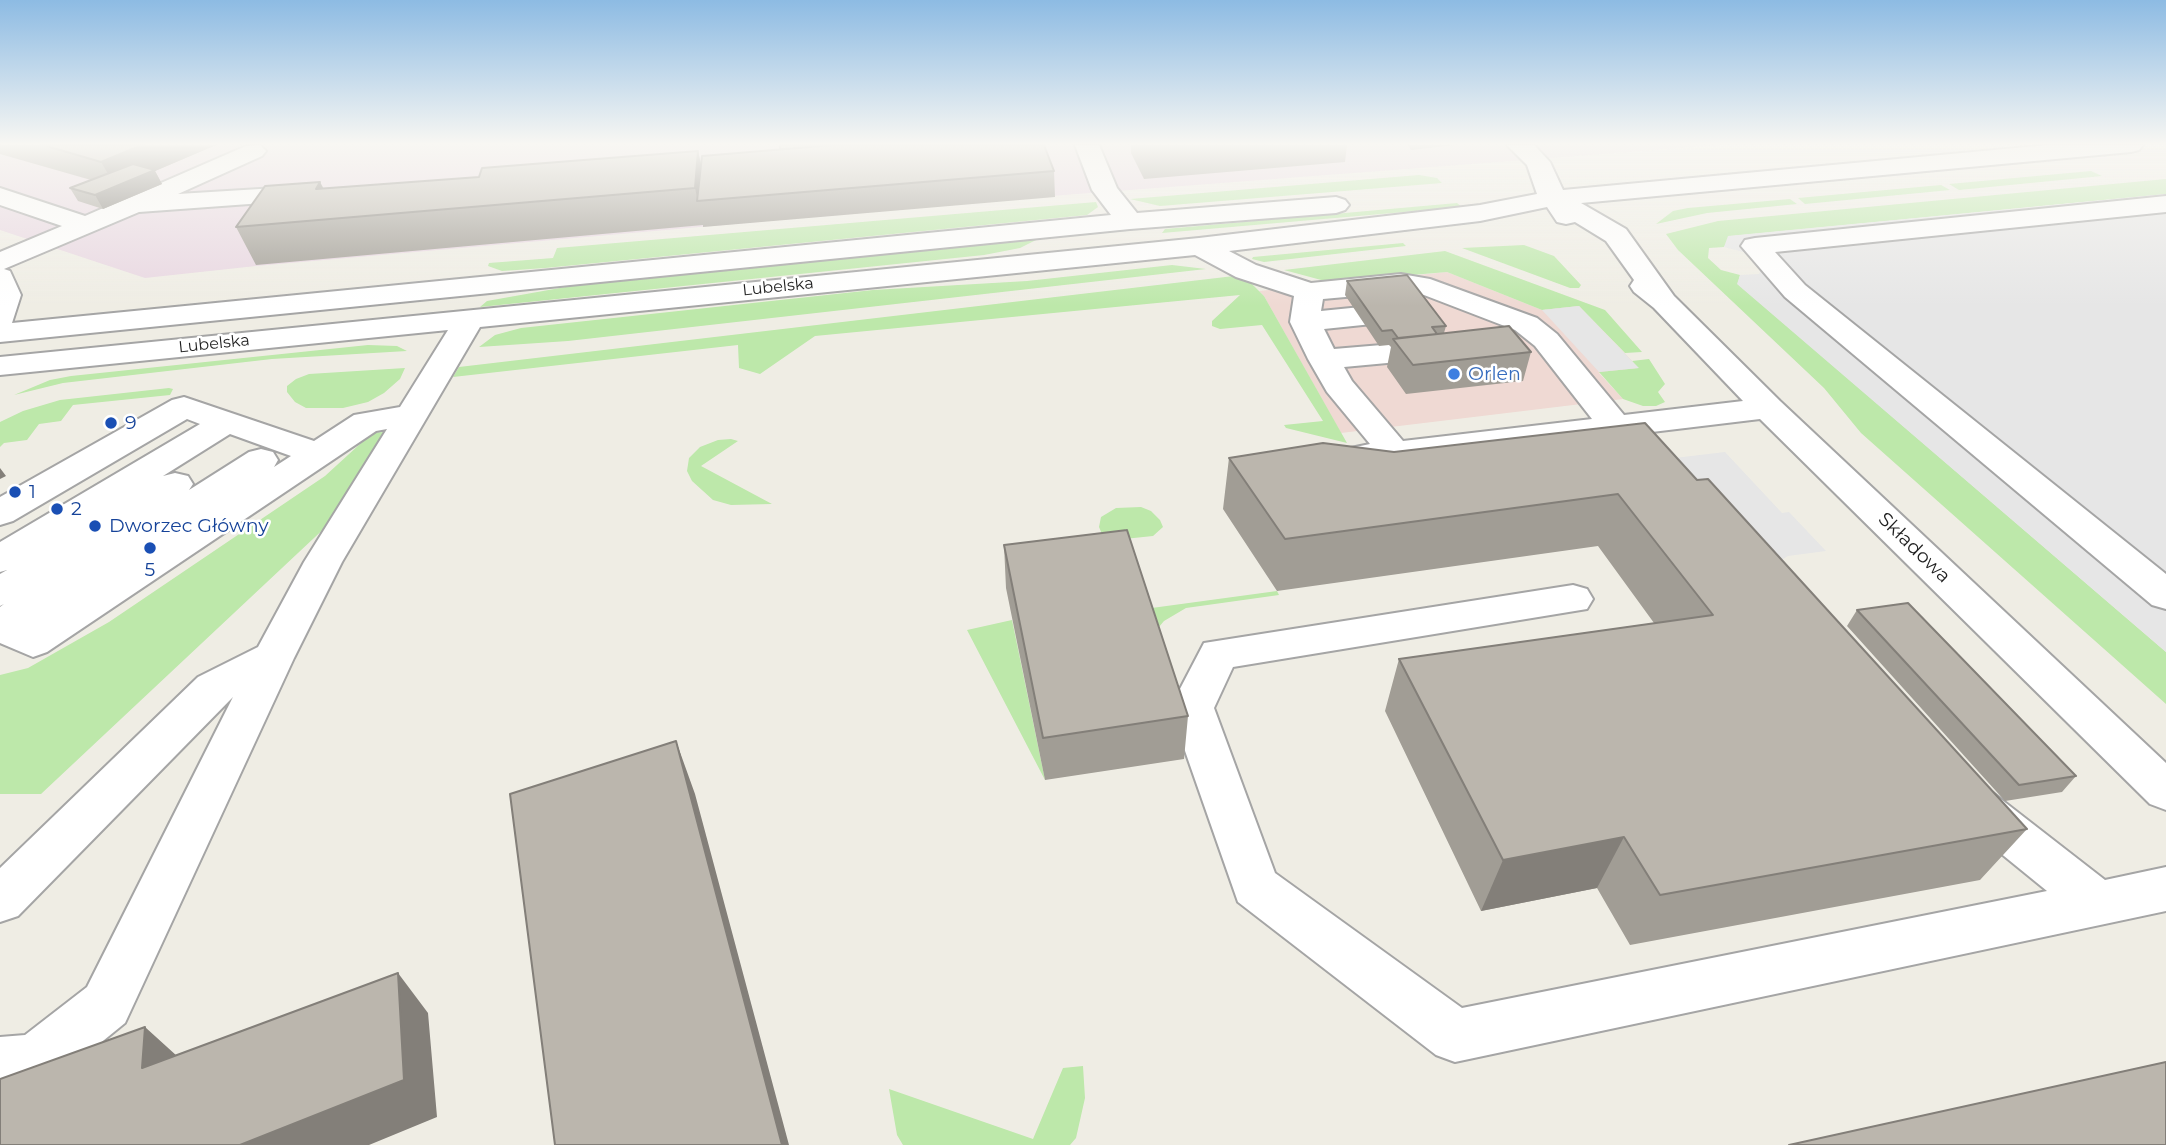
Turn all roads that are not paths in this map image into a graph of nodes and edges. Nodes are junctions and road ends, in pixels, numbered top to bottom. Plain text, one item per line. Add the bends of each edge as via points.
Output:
1 (7, 198) edge
2 (149, 198) edge
3 (232, 198) edge
4 (1112, 198) edge
5 (1429, 198) edge
6 (1552, 198) edge
7 (1554, 198) edge
8 (2166, 204) edge
9 (134, 205) junction
10 (1130, 220) junction
11 (87, 226) junction
12 (1199, 246) junction
13 (0, 262) edge
14 (0, 277) edge
15 (1309, 292) junction
16 (1477, 304) junction
17 (471, 317) junction
18 (0, 318) edge
19 (1305, 322) junction
20 (0, 333) edge
21 (1546, 340) junction
22 (1505, 343) edge
23 (1463, 347) edge
24 (1324, 359) junction
25 (0, 366) edge
26 (1768, 408) junction
27 (413, 415) junction
28 (1629, 424) junction
29 (272, 438) junction
30 (1394, 452) junction
31 (1670, 453) edge
32 (1353, 457) edge
33 (0, 513) edge
34 (0, 559) edge
35 (0, 592) edge
36 (2166, 595) edge
37 (1573, 599) dead end
38 (0, 626) edge
39 (273, 658) junction
40 (1956, 784) edge
41 (2166, 791) edge
42 (2166, 889) edge
43 (0, 900) edge
44 (2099, 904) junction
45 (0, 1064) edge

1 - 11 street
2 - 9 street
3 - 9 street
4 - 10 street
5 - 10 street, Lubelska
6 - 12 street, Lubelska via 1480,213
7 - 26 street, Składowa via 1583,239 1664,302
8 - 36 street via 1755,246 1795,291
9 - 11 street
10 - 20 street, Lubelska
11 - 13 street
12 - 15 street via 1246,271
12 - 17 street, Lubelska
14 - 18 street via 7,295
15 - 16 street via 1401,283
15 - 19 street
16 - 19 street
16 - 21 street via 1526,324
17 - 25 street, Lubelska
17 - 27 street
19 - 24 street
21 - 22 street
21 - 28 street
23 - 24 street
24 - 30 street via 1338,385
26 - 28 street
26 - 41 street, Składowa
27 - 29 street
27 - 39 street via 323,562
28 - 30 street
28 - 31 street
29 - 33 street via 184,407
29 - 34 street
29 - 35 street
29 - 38 street
30 - 32 street
37 - 44 street via 1219,653 1192,708 1255,887 1455,1036
39 - 43 street via 213,688
39 - 45 street via 106,1005 35,1061
40 - 44 street via 1974,804
42 - 44 street

